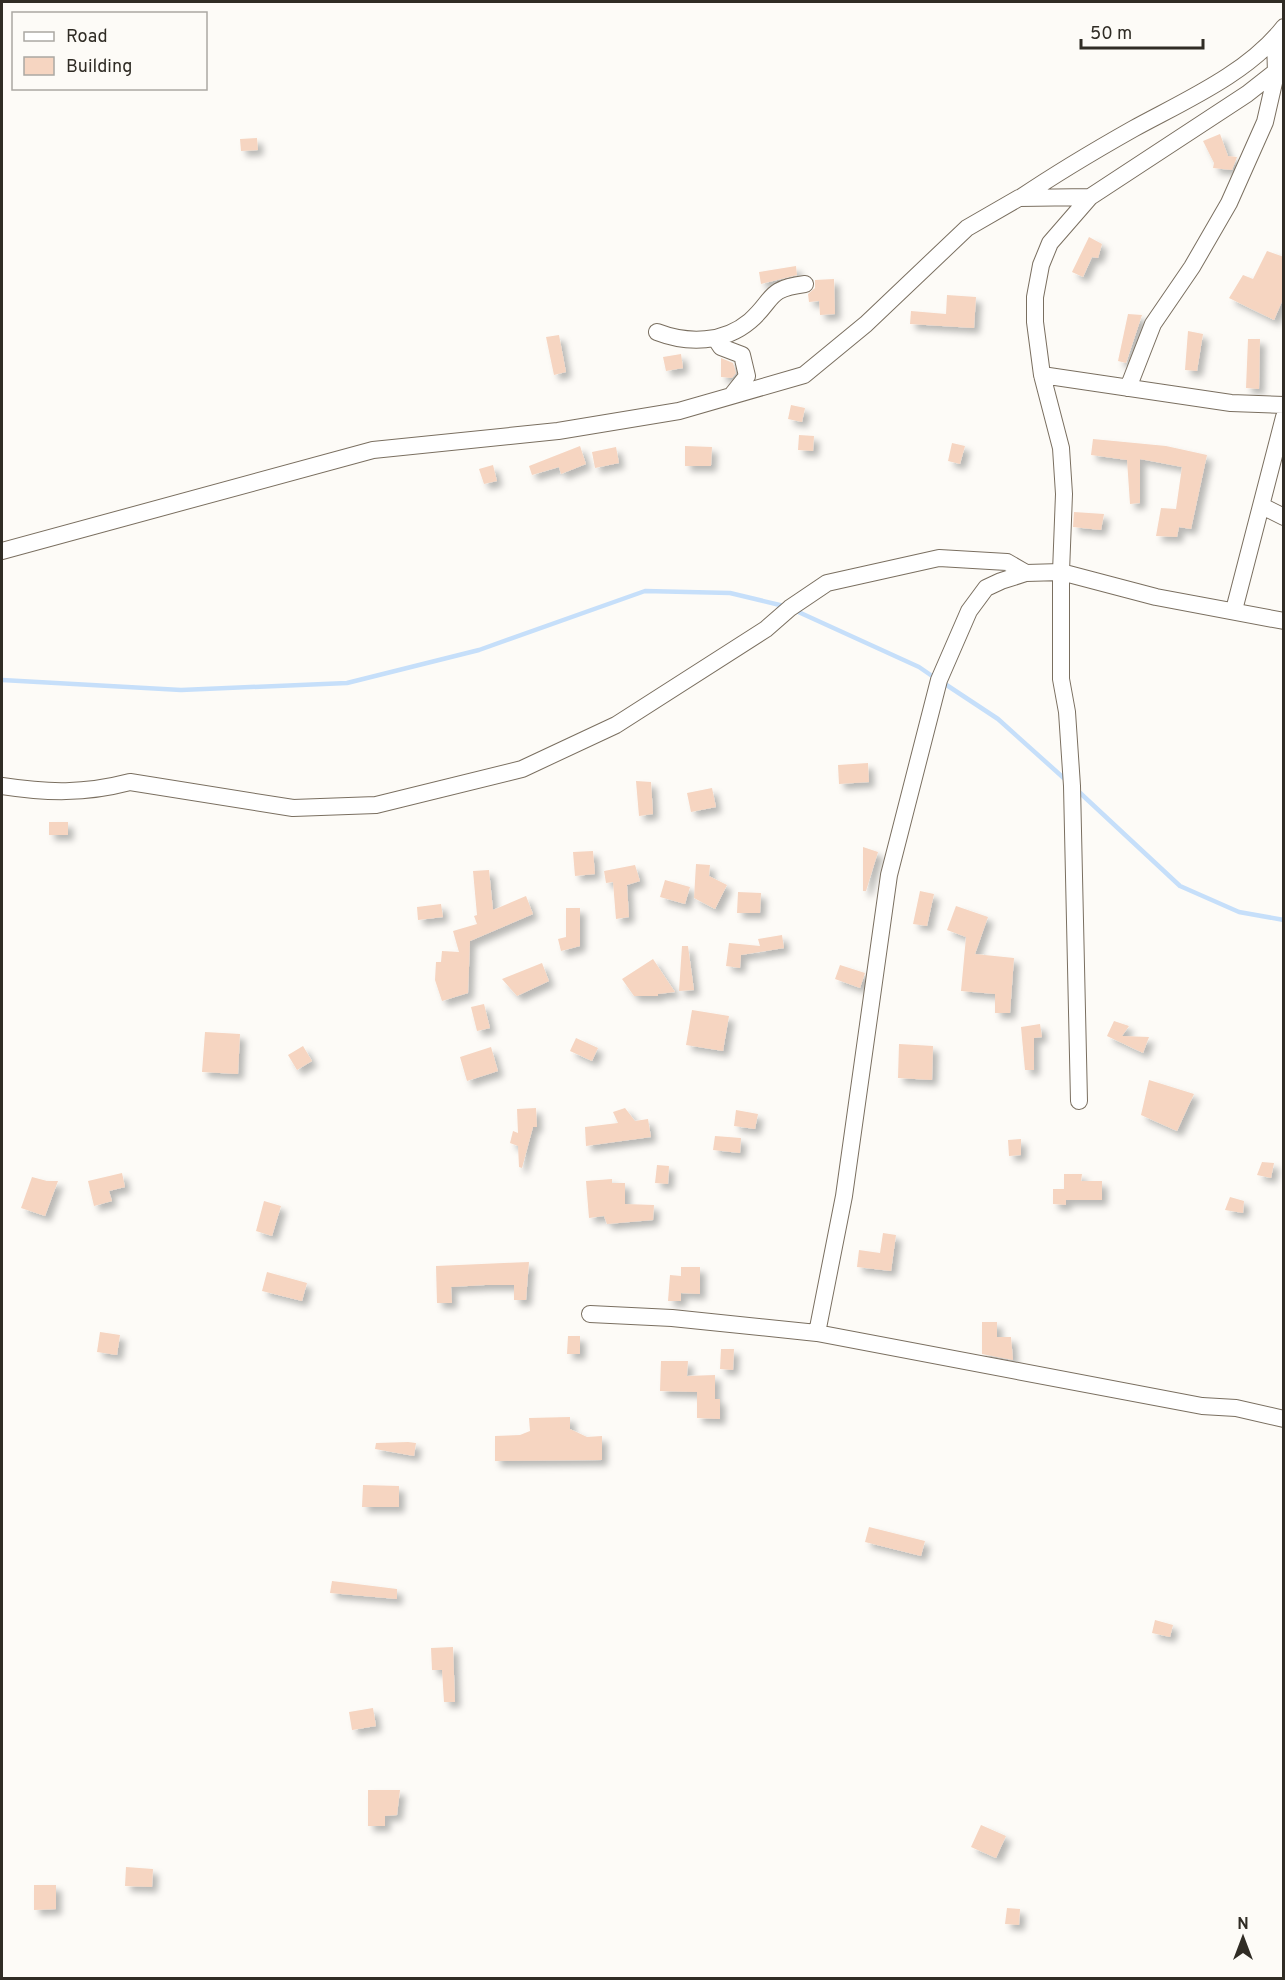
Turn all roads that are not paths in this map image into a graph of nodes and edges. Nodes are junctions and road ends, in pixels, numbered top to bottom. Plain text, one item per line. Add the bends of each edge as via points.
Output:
1 (1279, 32) edge
2 (1280, 69) edge
3 (1090, 197) junction
4 (1019, 198) junction
5 (805, 284) dead end
6 (657, 332) dead end
7 (715, 339) junction
8 (1042, 375) junction
9 (1128, 388) junction
10 (731, 396) junction
11 (1284, 405) edge
12 (1284, 417) edge
13 (1262, 506) junction
14 (1284, 517) edge
15 (2, 551) edge
16 (1061, 572) junction
17 (1026, 573) junction
18 (1234, 610) junction
19 (1282, 620) edge
20 (2, 786) edge
21 (1079, 1101) dead end
22 (590, 1314) dead end
23 (818, 1333) junction
24 (1284, 1419) edge

1 - 2 street
1 - 4 street via 1236,71 1076,161
2 - 3 street
2 - 9 street via 1265,122 1229,203 1153,324
3 - 4 street
3 - 8 street via 1050,243 1041,265 1035,322
4 - 10 street via 967,228 866,324 804,375
5 - 7 street via 775,291 749,322
6 - 7 street via 695,341
7 - 10 street via 721,347 742,355 746,363 747,376
8 - 9 street
8 - 16 street via 1061,448
9 - 11 street via 1231,403
10 - 15 street via 679,411 569,429 373,450
12 - 13 street
13 - 14 street
13 - 18 street
16 - 17 street
16 - 18 street via 1156,597
16 - 21 street via 1061,679 1072,786
17 - 20 street via 1007,562 939,558 827,583 766,629 616,725 522,769 375,805 294,808 130,782 105,789 48,793
17 - 23 street via 986,588 969,611 939,680 917,760 889,875 844,1196
18 - 19 street
22 - 23 street
23 - 24 street

